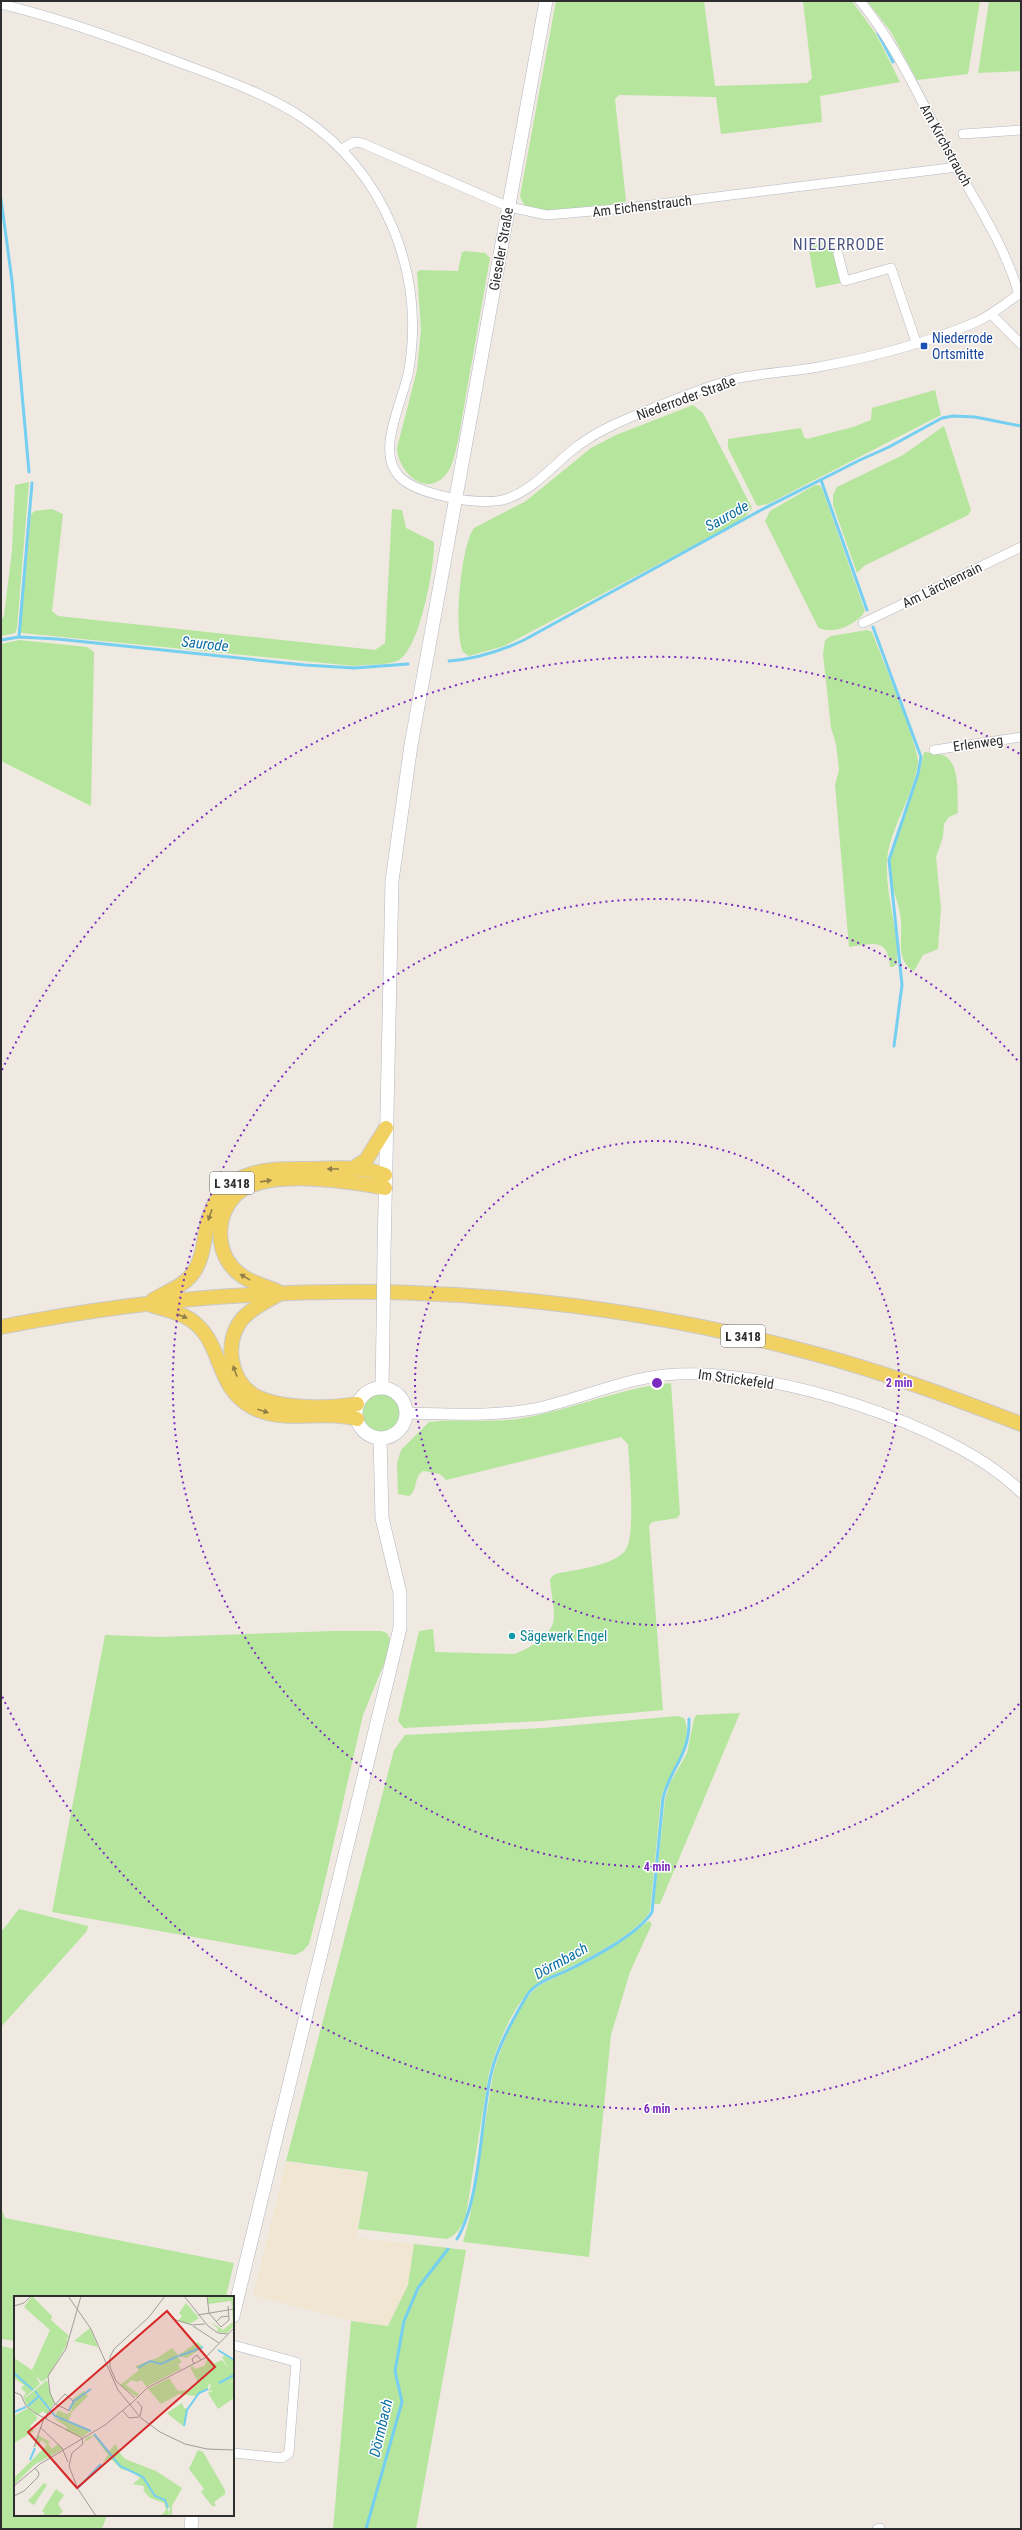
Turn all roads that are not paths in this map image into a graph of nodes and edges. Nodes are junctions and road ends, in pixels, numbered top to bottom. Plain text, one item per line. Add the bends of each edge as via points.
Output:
1 (546, 1) edge
2 (860, 1) edge
3 (1, 4) edge
4 (1021, 130) edge
5 (963, 134) dead end
6 (342, 148) junction
7 (957, 167) junction
8 (509, 207) junction
9 (838, 254) dead end
10 (1020, 294) edge
11 (991, 314) junction
12 (916, 342) junction
13 (1021, 344) edge
14 (456, 498) junction
15 (1021, 547) edge
16 (863, 623) dead end
17 (1021, 737) edge
18 (934, 750) dead end
19 (386, 1128) junction
20 (352, 1169) junction
21 (385, 1181) junction
22 (281, 1292) junction
23 (145, 1303) junction
24 (1, 1327) edge
25 (382, 1387) junction
26 (357, 1404) junction
27 (407, 1413) junction
28 (357, 1419) junction
29 (1021, 1424) edge
30 (380, 1438) junction
31 (1021, 1492) edge
32 (234, 2312) edge
33 (234, 2345) edge
34 (234, 2453) edge
35 (192, 2516) edge
36 (191, 2529) edge

1 - 8 main road, Gieseler Straße
2 - 7 street, Am Kirchstrauch via 893,47
3 - 6 street, Niederroder Straße via 132,44 262,96 300,116
4 - 5 street, Am Kirchstrauch
6 - 8 street, Am Eichenstrauch via 354,142 362,143
6 - 14 street, Niederroder Straße via 366,177 386,210 406,265 412,324 412,355 408,379 390,438 388,452 391,464 400,478 413,487
7 - 8 street, Am Eichenstrauch via 563,216
7 - 10 street, Am Kirchstrauch via 993,230
8 - 14 main road, Gieseler Straße
9 - 12 street via 845,281 891,268
10 - 11 street, Niederroder Straße
11 - 12 street, Niederroder Straße via 976,322
11 - 13 street
12 - 14 street, Niederroder Straße via 817,367 730,380 662,405 597,434 576,446 533,484 507,499 479,501
14 - 19 main road, Gieseler Straße via 411,745 395,854 391,909
15 - 16 street, Am Lärchenrain
17 - 18 street, Erlenweg
19 - 20 main road via 366,1160
19 - 21 main road, Gieseler Straße
20 - 21 main road, L 3418 via 365,1169
20 -> 23 main road, L 3418 via 269,1169 253,1172 238,1179 225,1190 211,1212 199,1262 192,1274 182,1284
22 -> 21 main road, L 3418 via 242,1276 227,1261 220,1238 220,1223 231,1201 250,1185 262,1181
21 - 25 main road, Gieseler Straße, bridge
22 - 23 main road, L 3418
26 -> 22 main road via 336,1407 282,1404 257,1396 238,1379 231,1351 237,1327 253,1310
22 - 29 main road, L 3418 via 397,1292 568,1305 640,1315 714,1329 879,1372
23 - 24 main road, L 3418
23 -> 28 main road, L 3418 via 180,1314 197,1324 208,1340 230,1387 254,1408 288,1416 340,1416
25 - 26 main road via 367,1391
25 - 27 main road via 393,1390 402,1398
26 - 28 main road
27 - 30 main road via 402,1428 396,1434
27 - 31 street, Im Strickefeld via 520,1411 646,1377 686,1373 722,1374 802,1390 920,1428 970,1452
28 - 30 main road via 366,1433
30 - 32 main road via 382,1518 400,1593 400,1628
33 - 34 street via 296,2362 289,2453 282,2458
35 - 36 main road

